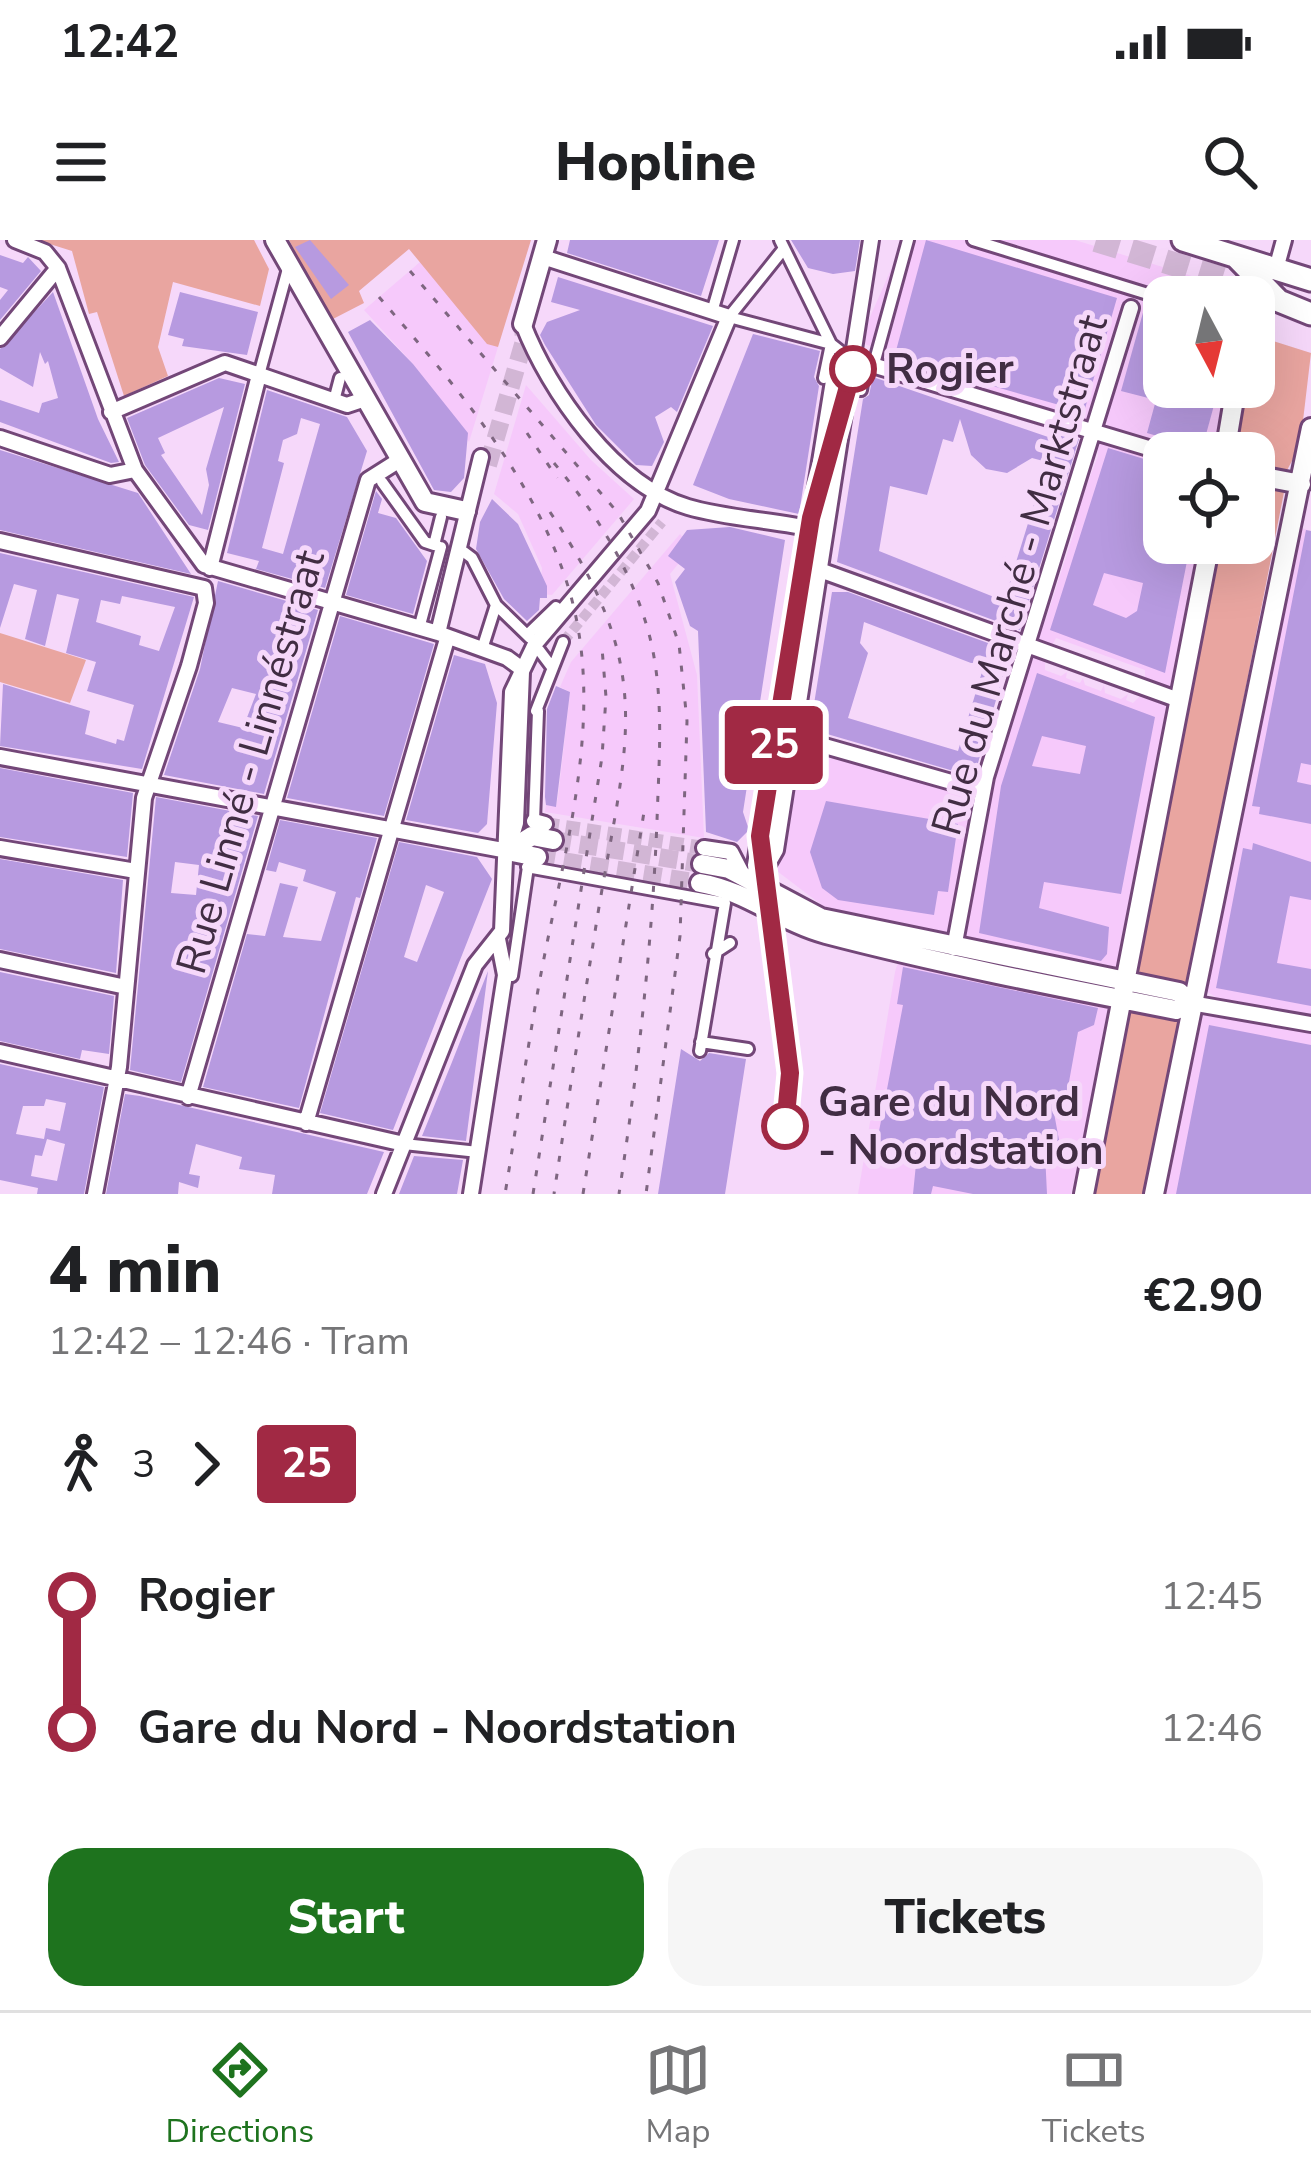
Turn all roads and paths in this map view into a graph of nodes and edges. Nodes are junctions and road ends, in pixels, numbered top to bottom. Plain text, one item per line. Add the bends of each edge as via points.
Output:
1 (15, 240) edge
2 (275, 240) edge
3 (733, 240) edge
4 (871, 240) edge
5 (908, 240) edge
6 (973, 240) edge
7 (1183, 240) edge
8 (1284, 240) edge
9 (781, 245) edge
10 (545, 248) edge
11 (289, 266) junction
12 (58, 268) junction
13 (1255, 276) edge
14 (1266, 276) edge
15 (1311, 280) edge
16 (1275, 282) tunnel mouth
17 (1136, 291) junction
18 (1143, 293) edge
19 (1275, 296) tunnel mouth
20 (1131, 308) joint
21 (712, 312) junction
22 (1311, 314) edge
23 (729, 317) junction
24 (524, 324) joint
25 (0, 338) edge
26 (831, 344) junction
27 (849, 358) junction
28 (874, 364) junction
29 (259, 375) junction
30 (340, 378) dead end
31 (824, 378) dead end
32 (861, 390) dead end
33 (335, 398) dead end
34 (362, 400) junction
35 (111, 412) junction
36 (1311, 428) edge
37 (1095, 432) junction
38 (0, 438) edge
39 (1143, 446) edge
40 (398, 460) junction
41 (484, 461) tunnel mouth
42 (135, 470) junction
43 (1275, 479) edge
44 (382, 482) dead end
45 (1300, 484) junction
46 (657, 491) junction
47 (466, 512) junction
48 (441, 517) dead end
49 (809, 528) junction
50 (827, 532) junction
51 (0, 541) edge
52 (438, 546) junction
53 (1206, 564) edge
54 (803, 567) junction
55 (210, 568) junction
56 (821, 570) junction
57 (204, 588) junction
58 (332, 604) junction
59 (496, 605) junction
60 (556, 607) dead end
61 (419, 625) dead end
62 (442, 636) junction
63 (563, 642) tunnel mouth
64 (484, 646) dead end
65 (1027, 646) junction
66 (539, 650) dead end
67 (551, 666) junction
68 (522, 669) junction
69 (1179, 700) junction
70 (776, 733) junction
71 (794, 736) junction
72 (0, 757) edge
73 (148, 784) junction
74 (983, 791) junction
75 (272, 808) junction
76 (537, 819) joint
77 (388, 830) junction
78 (0, 848) edge
79 (508, 851) junction
80 (530, 863) junction
81 (702, 865) joint
82 (136, 871) junction
83 (511, 872) dead end
84 (753, 886) junction
85 (498, 939) junction
86 (888, 940) junction
87 (730, 943) dead end
88 (954, 948) junction
89 (713, 954) junction
90 (0, 960) edge
91 (512, 976) dead end
92 (126, 987) junction
93 (1123, 990) junction
94 (1191, 1003) junction
95 (1311, 1024) edge
96 (748, 1049) dead end
97 (0, 1052) edge
98 (116, 1080) junction
99 (188, 1097) junction
100 (306, 1123) junction
101 (404, 1144) junction
102 (478, 1152) junction
103 (95, 1194) edge
104 (384, 1194) edge
105 (471, 1194) edge
106 (1084, 1194) edge
107 (1154, 1194) edge

1 - 12 street
2 - 11 street
3 - 21 street
4 - 27 street
5 - 28 street
6 - 17 street
7 - 13 main road via 1236,257
8 - 14 street
9 - 23 street
9 - 26 street
10 - 21 street
10 - 24 street
11 - 29 street
11 - 34 street
12 - 25 street
12 - 35 street
15 - 16 main road
17 - 18 street
17 - 20 street, Rue du Marché - Marktstraat
19 - 22 main road
20 - 37 street, Rue du Marché - Marktstraat
21 - 23 street
23 - 26 street
23 - 46 street
24 - 46 street via 560,401
26 - 27 street
26 - 31 street
27 - 28 street
27 - 49 street via 833,381
27 - 50 street
28 - 32 street via 864,369
28 - 37 street
29 - 34 street via 347,405
29 - 35 street via 214,364
29 - 55 street
30 - 33 street
34 - 40 street
35 - 42 street
36 - 45 street
37 - 39 street
37 - 65 street, Rue du Marché - Marktstraat
38 - 42 street via 110,475
40 - 47 street via 429,505
40 - 58 street, Rue Linné - Linnéstraat via 368,480
41 - 47 street
42 - 55 street
43 - 45 street
44 - 52 street via 425,542
45 - 94 street
46 - 49 street via 689,507
46 - 68 street
47 - 62 street
48 - 52 street
49 - 50 street
49 - 54 street
50 - 56 street
51 - 57 street
52 - 59 street via 472,558
52 - 61 street
53 - 69 street
54 - 56 street
54 - 70 street
55 - 57 street
55 - 58 street
56 - 65 street
56 - 71 street
57 - 73 street via 189,666
58 - 62 street
58 - 75 street, Rue Linné - Linnéstraat
59 - 60 street via 529,636
59 - 64 street
62 - 68 street
62 - 77 street
63 - 67 street
65 - 69 street
65 - 74 street, Rue du Marché - Marktstraat
66 - 67 street
67 - 76 street via 532,711
68 - 79 street
69 - 93 street
70 - 71 street
70 - 84 street
71 - 74 street
71 - 84 street via 776,850
72 - 73 street
73 - 75 street
73 - 82 street
74 - 88 street, Rue du Marché - Marktstraat
75 - 77 street
75 - 99 street, Rue Linné - Linnéstraat
76 - 79 street via 532,836
77 - 79 street
77 - 100 street
78 - 82 street
79 - 80 street
79 - 85 street
80 - 83 street
80 - 89 street via 725,903
80 - 91 street
81 - 84 street
81 - 84 street via 731,852
82 - 92 street
84 - 86 street
85 - 101 street via 475,965
85 - 102 street via 505,975
86 - 88 street
86 - 93 street
87 - 89 street
88 - 93 street
89 - 96 street via 700,1047
90 - 92 street
92 - 98 street
93 - 94 street via 1179,992
93 - 106 street
94 - 95 street
94 - 107 street
97 - 98 street
98 - 99 street
98 - 103 street
99 - 100 street
100 - 101 street
101 - 102 street
101 - 104 street
102 - 105 street

